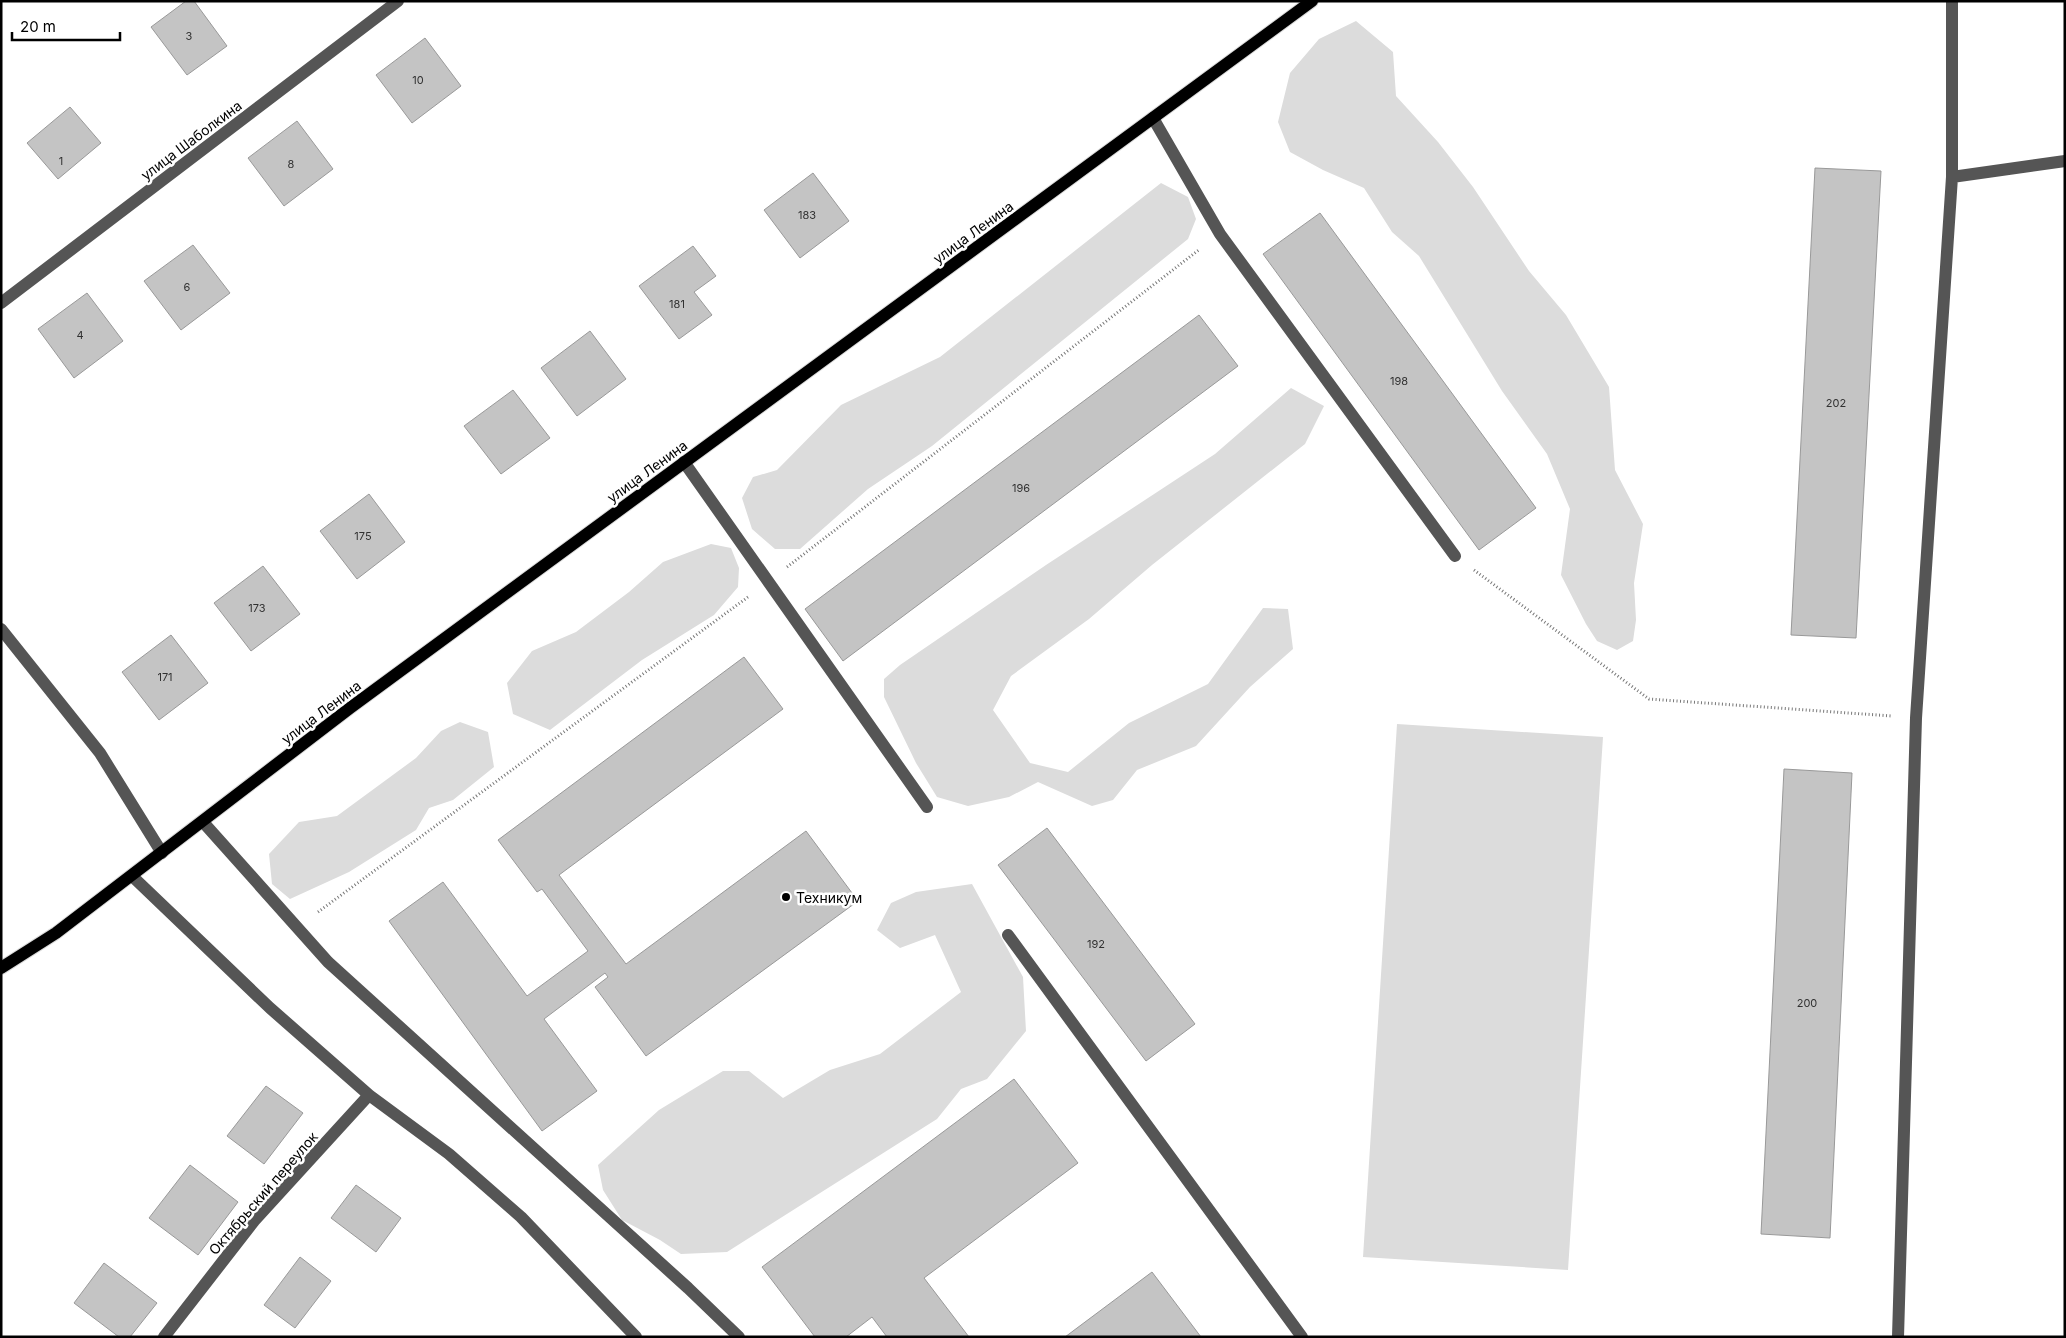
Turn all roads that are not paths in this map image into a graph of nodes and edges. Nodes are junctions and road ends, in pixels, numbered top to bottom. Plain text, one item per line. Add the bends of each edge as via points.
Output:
1 (398, 1) edge
2 (1312, 1) edge
3 (1952, 1) edge
4 (1153, 118) junction
5 (2065, 161) edge
6 (1952, 177) junction
7 (1, 303) edge
8 (684, 462) junction
9 (1455, 556) road end
10 (1, 629) edge
11 (928, 807) dead end
12 (203, 822) junction
13 (162, 853) junction
14 (132, 876) junction
15 (1008, 935) dead end
16 (1, 968) edge
17 (369, 1095) junction
18 (164, 1337) edge
19 (636, 1337) edge
20 (739, 1337) edge
21 (1302, 1337) edge
22 (1898, 1337) edge

1 - 7 street, улица Шаболкина
2 - 4 main road, улица Ленина
3 - 6 street
4 - 8 main road, улица Ленина
4 - 9 street via 1220,234
5 - 6 street
6 - 22 street via 1916,718
8 - 11 street
8 - 12 main road, улица Ленина via 350,708
10 - 13 street via 100,754
12 - 13 main road, улица Ленина
12 - 20 street via 328,962
13 - 14 main road, улица Ленина
14 - 16 main road, улица Ленина via 56,933
14 - 17 street via 270,1008
15 - 21 street
17 - 18 street, Октябрьский переулок via 254,1221
17 - 19 street via 449,1154 521,1217

